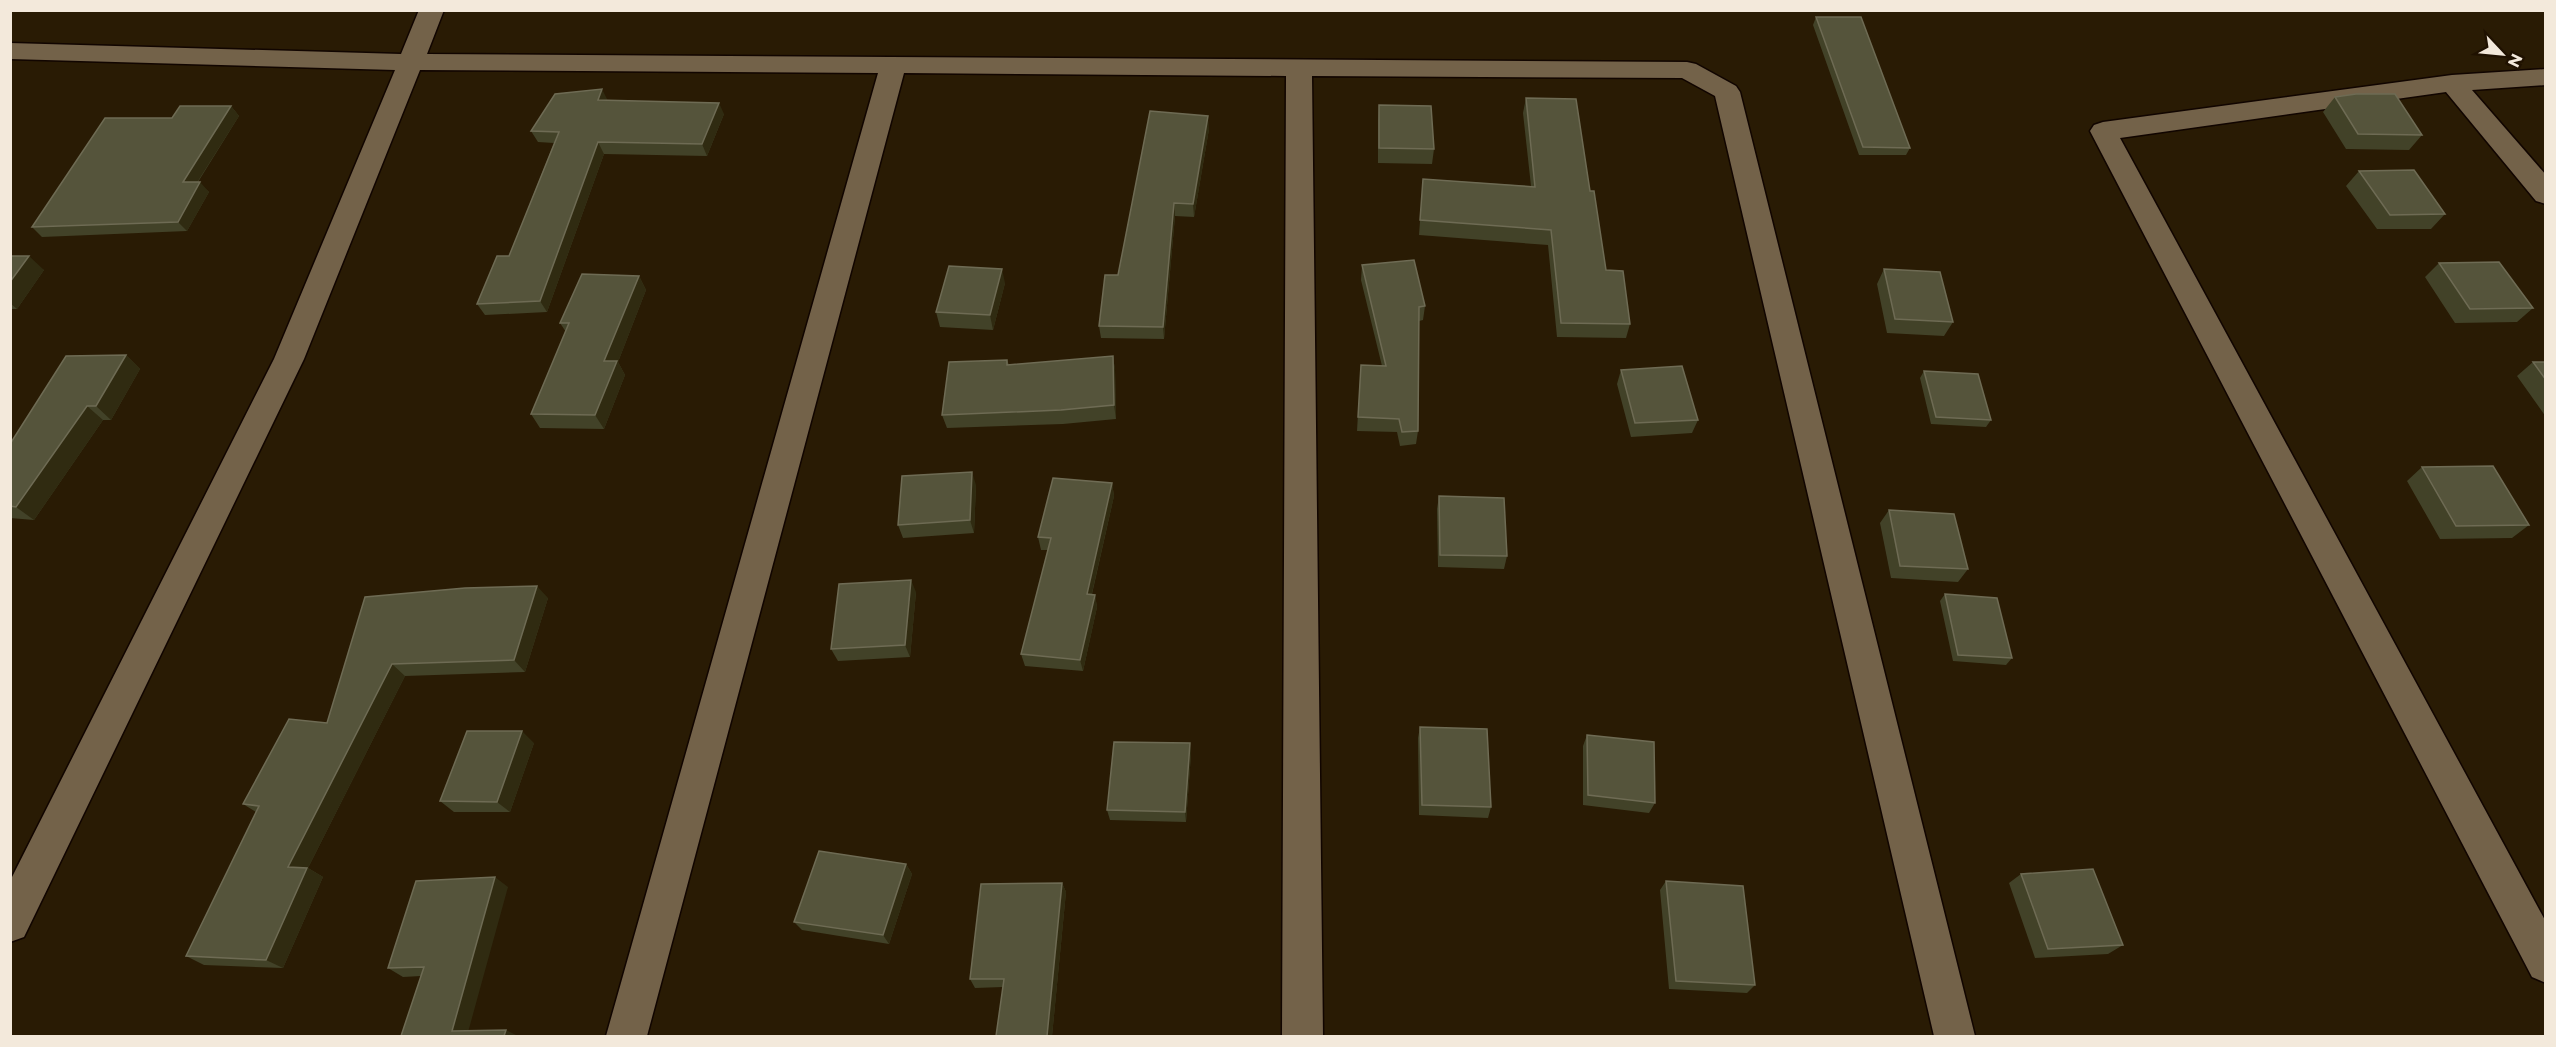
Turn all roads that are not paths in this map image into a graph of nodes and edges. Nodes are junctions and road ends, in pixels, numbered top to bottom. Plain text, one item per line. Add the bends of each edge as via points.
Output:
1 (432, 10) edge
2 (10, 51) edge
3 (410, 62) junction
4 (893, 65) junction
5 (1299, 67) junction
6 (2546, 77) edge
7 (2452, 83) junction
8 (2546, 194) edge
9 (10, 922) edge
10 (2546, 963) edge
11 (626, 1036) edge
12 (1303, 1036) edge
13 (1955, 1036) edge

1 - 3 street
2 - 3 street
3 - 4 street
3 - 9 street via 289,359
4 - 5 street
4 - 11 street
5 - 12 street
5 - 13 street via 1687,70 1727,92
6 - 7 street
7 - 8 street
7 - 10 street via 2103,131

